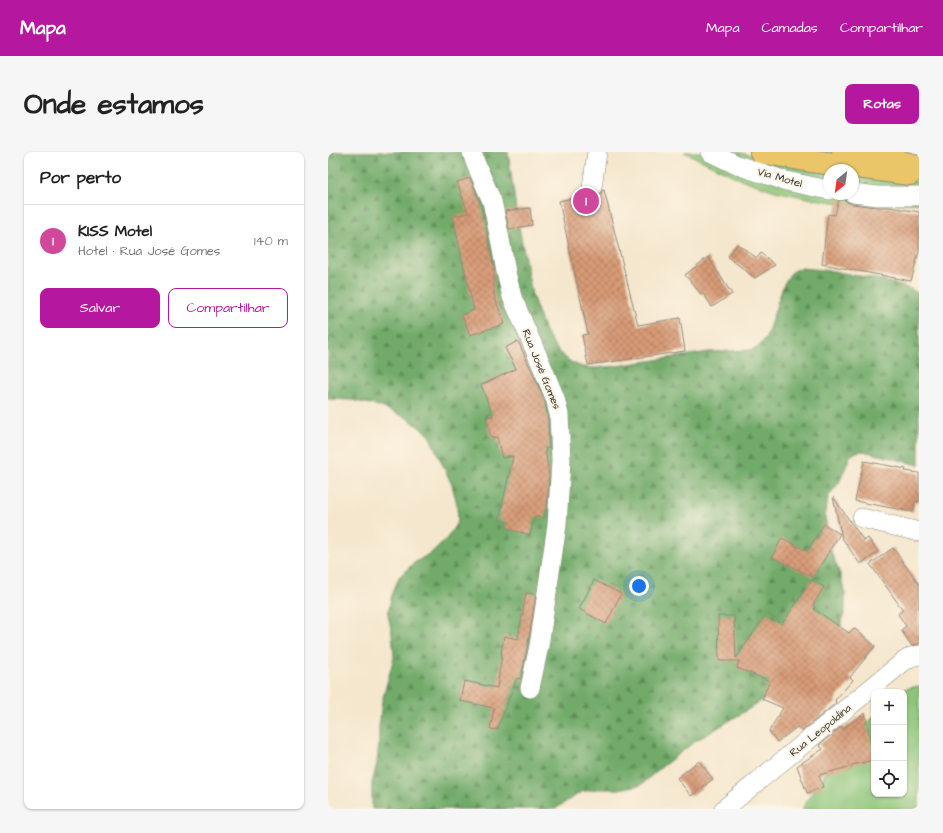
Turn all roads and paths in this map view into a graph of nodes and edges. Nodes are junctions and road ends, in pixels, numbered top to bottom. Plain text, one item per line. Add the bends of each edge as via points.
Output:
1 (472, 152) edge
2 (597, 152) edge
3 (710, 152) edge
4 (761, 152) edge
5 (843, 152) edge
6 (919, 167) edge
7 (919, 175) edge
8 (592, 187) dead end
9 (823, 189) edge
10 (859, 194) edge
11 (919, 196) edge
12 (862, 518) dead end
13 (919, 532) edge
14 (919, 655) edge
15 (530, 688) dead end
16 (724, 809) edge

1 - 15 street, Rua José Gomes via 492,201 512,297 545,372 559,414 561,461 557,525 539,646
2 - 8 street
3 - 9 street, Via Motel via 737,165 786,181
4 - 7 main road
5 - 6 main road
10 - 11 street
12 - 13 street
14 - 16 street, Rua Leopoldina via 903,662

